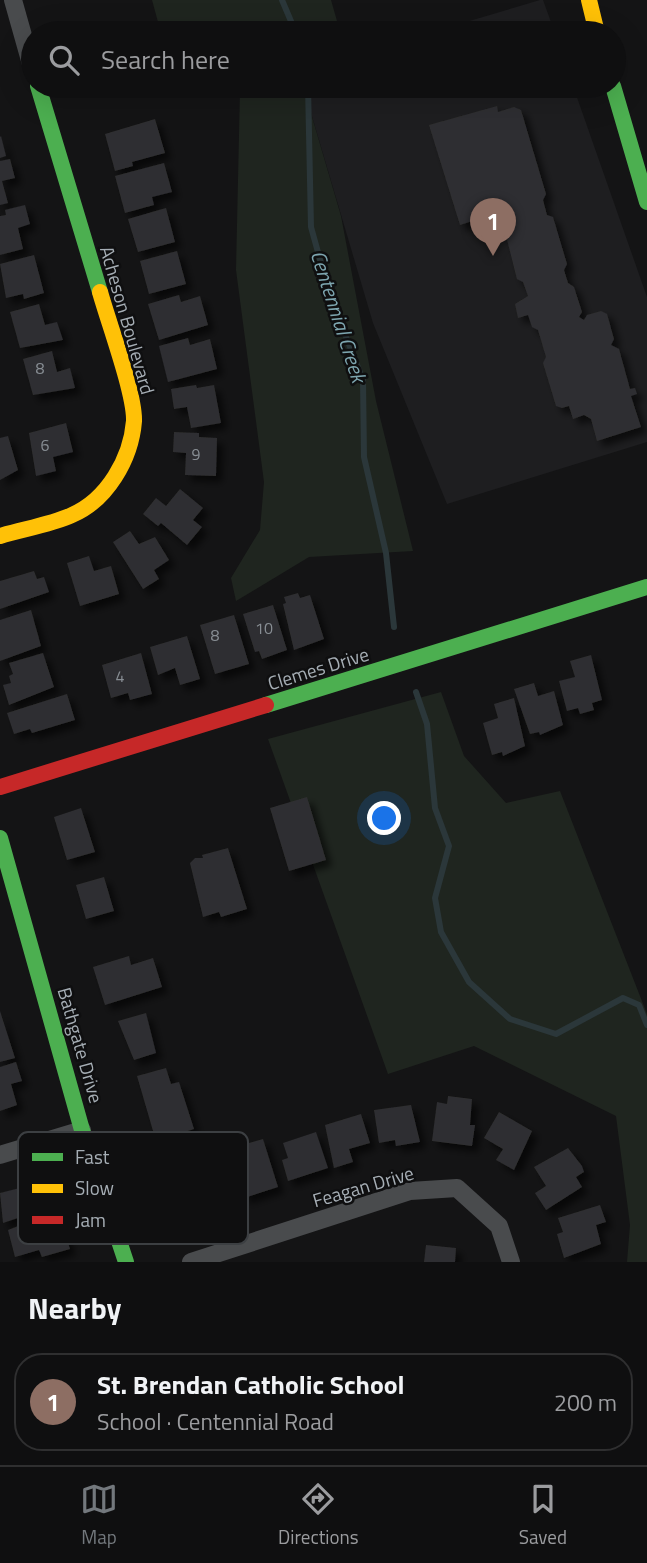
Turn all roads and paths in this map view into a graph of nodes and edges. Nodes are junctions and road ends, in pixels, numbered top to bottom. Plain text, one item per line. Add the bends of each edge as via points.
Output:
1 (12, 0) edge
2 (589, 0) edge
3 (594, 21) edge
4 (21, 30) edge
5 (42, 98) edge
6 (617, 98) edge
7 (647, 202) edge
8 (0, 536) edge
9 (647, 587) edge
10 (0, 787) edge
11 (0, 838) edge
12 (82, 1130) joint
13 (75, 1132) edge
14 (18, 1150) edge
15 (0, 1155) edge
16 (120, 1244) edge
17 (247, 1244) edge
18 (248, 1244) edge
19 (126, 1262) edge
20 (191, 1262) edge
21 (510, 1262) edge

1 - 4 street
2 - 3 street
5 - 8 street, Acheson Boulevard via 134,419 115,480 86,508
6 - 7 street
9 - 10 street, Clemes Drive
11 - 12 street, Bathgate Drive
12 - 13 street
14 - 15 street
16 - 19 street, Bathgate Drive
17 - 20 street, Feagan Drive
18 - 21 street, Feagan Drive via 410,1191 457,1188 499,1226

